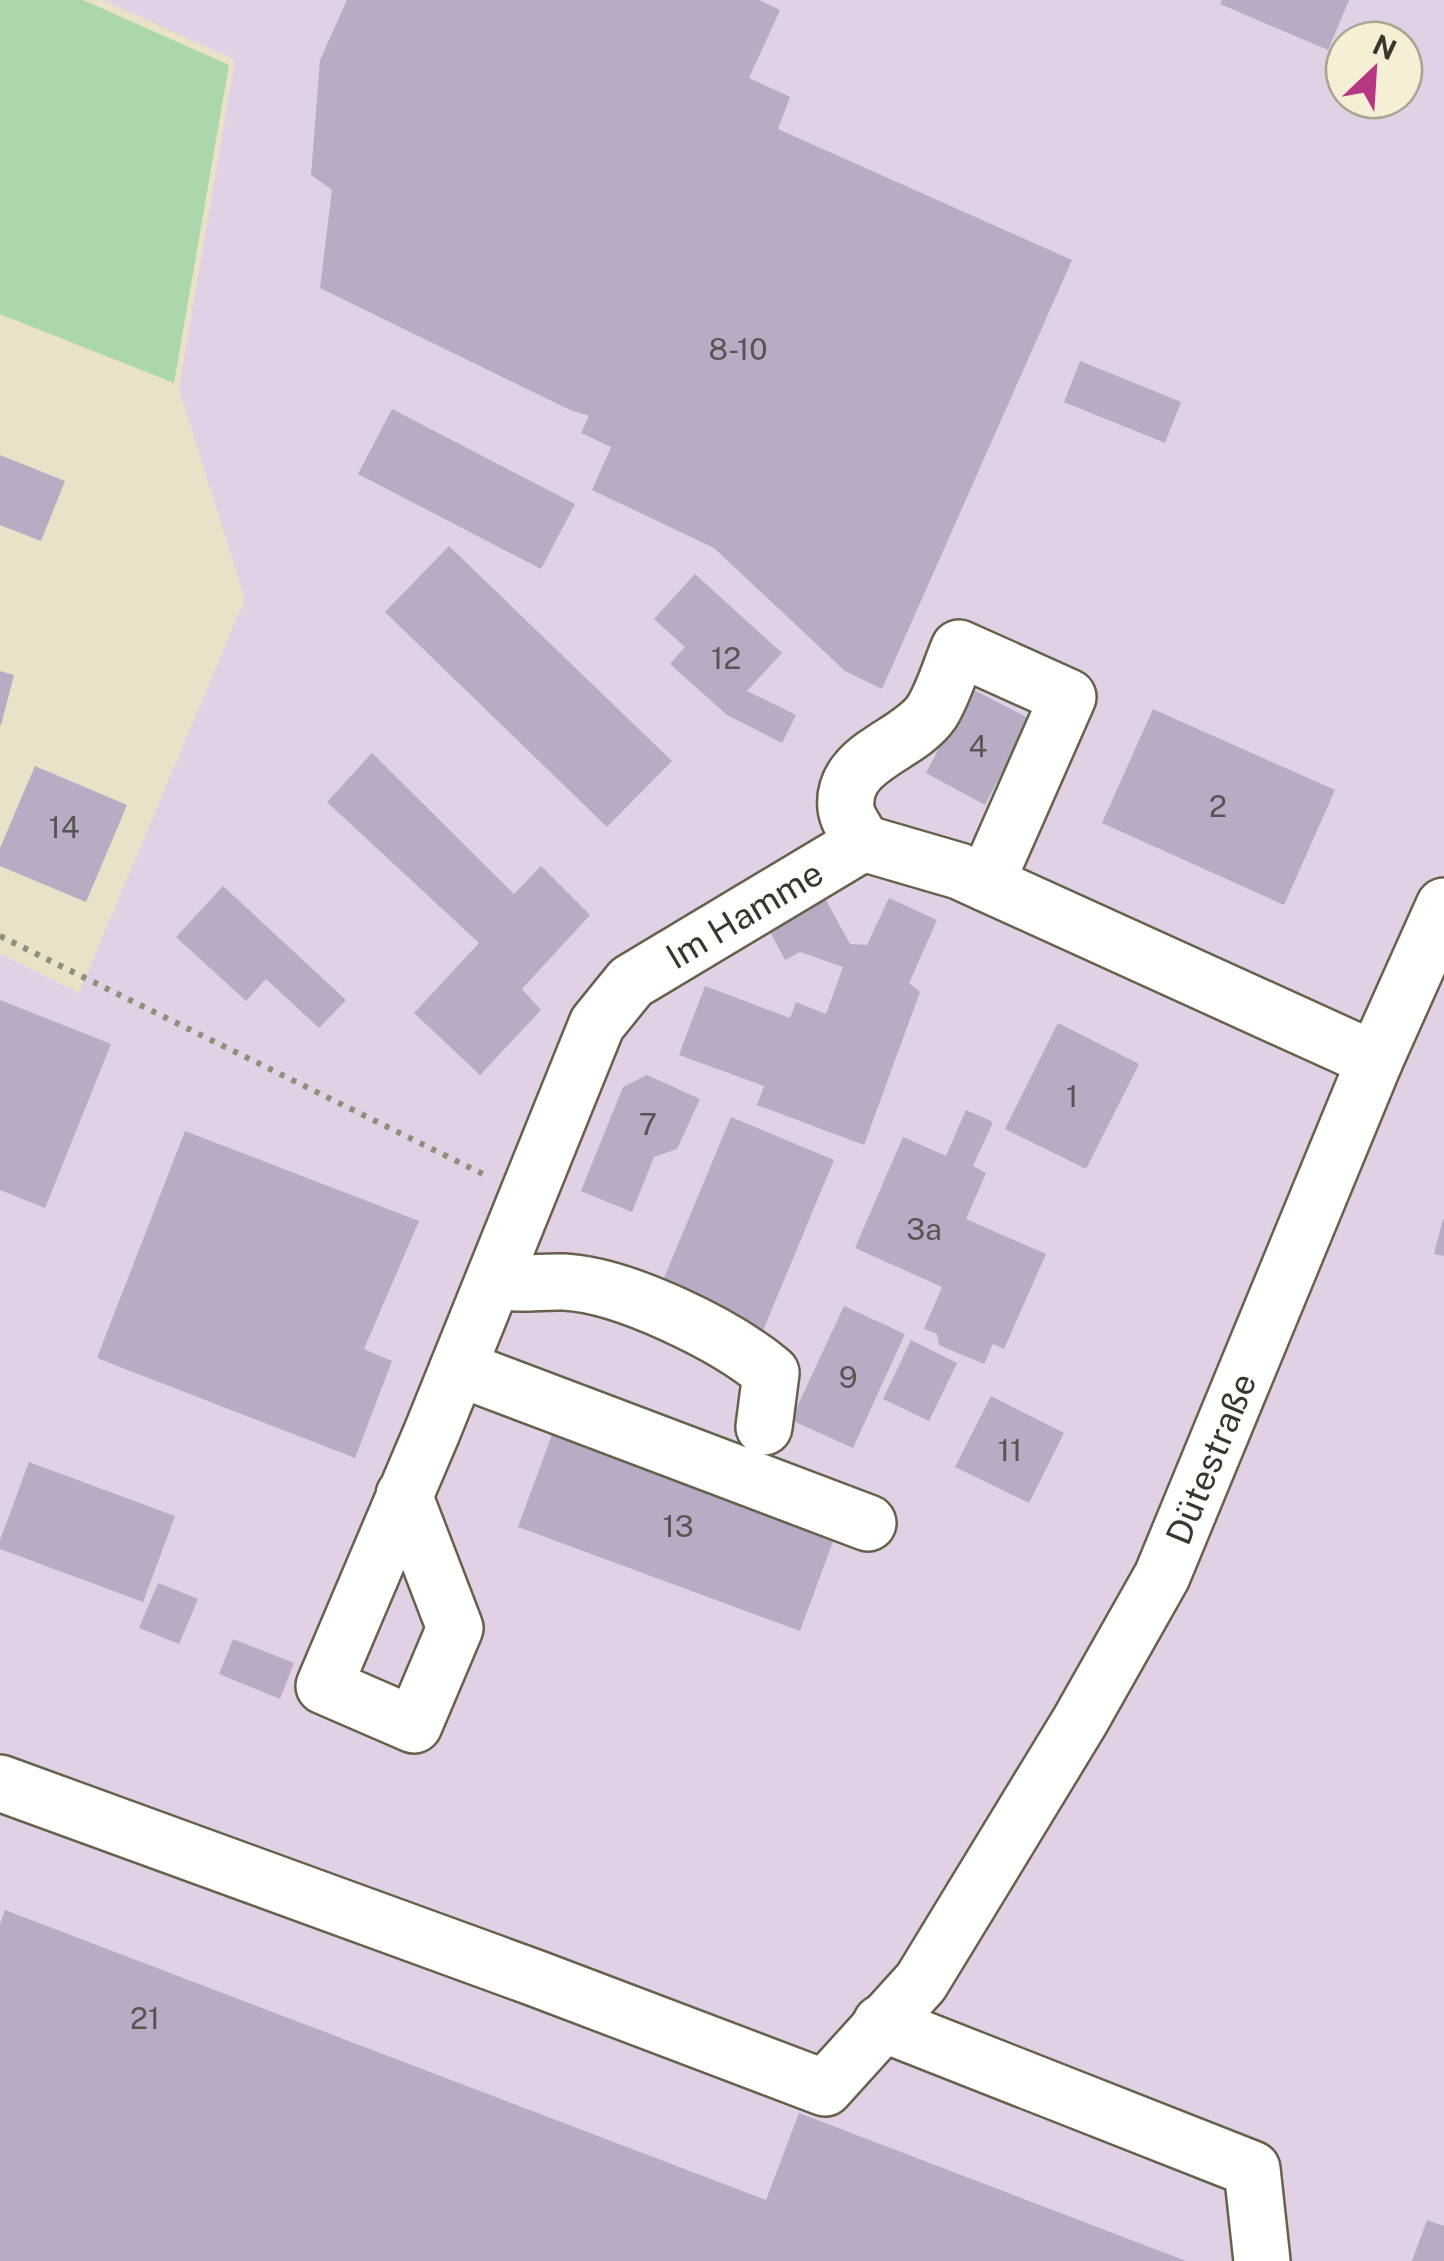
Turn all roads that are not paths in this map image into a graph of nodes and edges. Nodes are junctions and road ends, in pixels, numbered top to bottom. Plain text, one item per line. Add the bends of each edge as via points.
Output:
1 (864, 844) junction
2 (986, 883) junction
3 (1444, 906) edge
4 (1374, 1060) junction
5 (494, 1280) junction
6 (458, 1368) junction
7 (764, 1427) dead end
8 (404, 1494) dead end
9 (868, 1524) dead end
10 (0, 1783) edge
11 (881, 2024) junction
12 (1262, 2261) edge

1 - 2 street, Im Hamme
1 - 2 street via 846,809 852,780 932,712 960,648 1068,697
1 - 5 street, Im Hamme via 631,982 598,1024
2 - 4 street, Im Hamme
3 - 4 street, Dütestraße
4 - 11 street, Dütestraße via 1162,1576 921,1982
5 - 6 street, Im Hamme
5 - 7 street via 519,1286 565,1282 632,1297 747,1353 771,1373
6 - 8 street, Im Hamme
6 - 9 street
10 - 11 street, Dütestraße via 825,2088
11 - 12 street via 1252,2168

